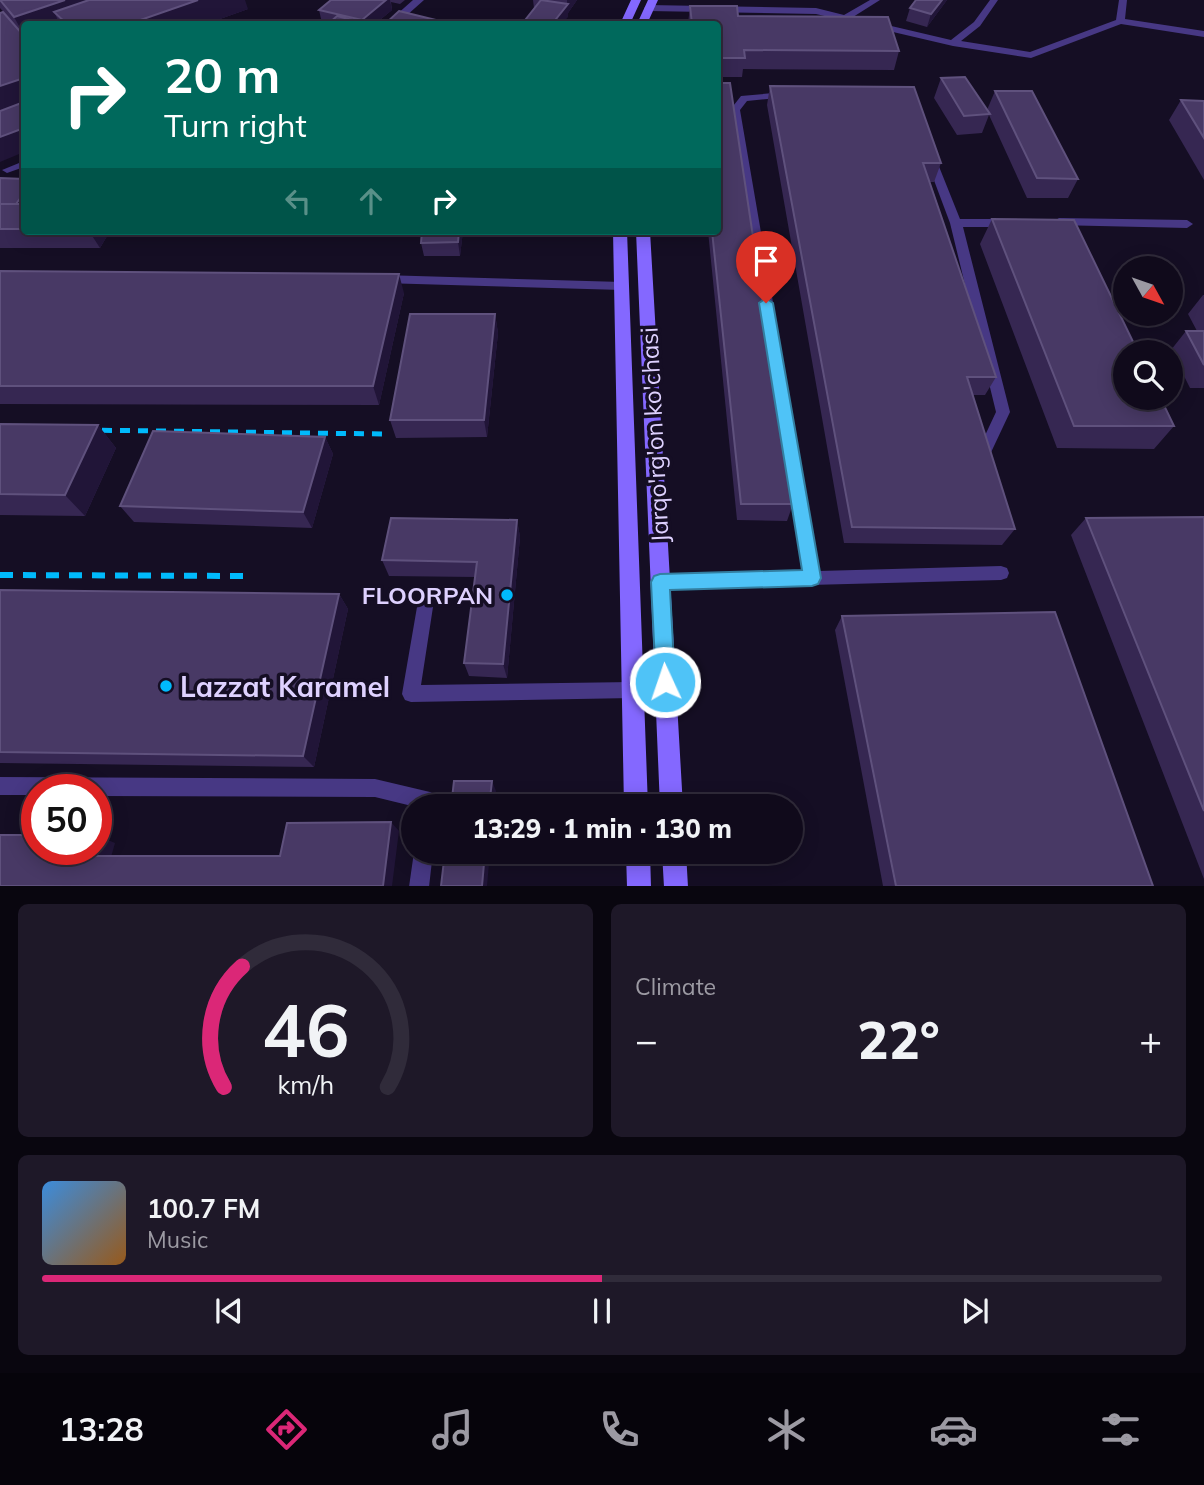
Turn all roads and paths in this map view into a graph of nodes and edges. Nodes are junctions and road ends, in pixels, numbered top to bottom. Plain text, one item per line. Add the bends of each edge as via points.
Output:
1 (419, 0) edge
2 (636, 0) edge
3 (876, 0) edge
4 (994, 0) edge
5 (1123, 0) edge
6 (650, 4) edge
7 (847, 17) junction
8 (394, 21) edge
9 (626, 21) edge
10 (643, 21) edge
11 (1120, 21) junction
12 (1204, 34) edge
13 (953, 43) junction
14 (805, 95) edge
15 (926, 147) edge
16 (21, 165) edge
17 (7, 170) dead end
18 (1022, 222) edge
19 (1048, 222) edge
20 (956, 223) junction
21 (1187, 225) dead end
22 (620, 235) edge
23 (643, 235) edge
24 (369, 279) edge
25 (622, 286) junction
26 (984, 470) edge
27 (1001, 573) dead end
28 (812, 578) junction
29 (660, 582) junction
30 (425, 607) dead end
31 (633, 690) junction
32 (0, 786) edge
33 (636, 794) edge
34 (671, 794) edge
35 (401, 795) edge
36 (422, 864) edge
37 (638, 864) edge
38 (675, 864) edge
39 (419, 886) edge
40 (639, 886) edge
41 (676, 886) edge

1 - 8 street
2 - 9 main road
3 - 7 lane
4 - 13 lane via 977,24
5 - 11 lane
6 - 7 lane
6 - 10 main road
7 - 13 lane
11 - 12 lane
11 - 13 lane via 1031,55
14 - 28 lane via 744,98 735,110
15 - 20 lane
16 - 17 lane
18 - 20 lane
19 - 21 lane
20 - 26 lane via 1003,412 981,457
22 - 25 main road, Jarqo'rg'on ko'chasi
23 - 29 main road, Jarqo'rg'on ko'chasi
24 - 25 lane
25 - 31 main road, Jarqo'rg'on ko'chasi
27 - 28 lane
28 - 29 lane
29 - 34 main road, Jarqo'rg'on ko'chasi
30 - 31 lane via 411,694
31 - 33 main road, Jarqo'rg'on ko'chasi
32 - 35 lane via 375,788
36 - 39 lane
37 - 40 main road
38 - 41 main road

